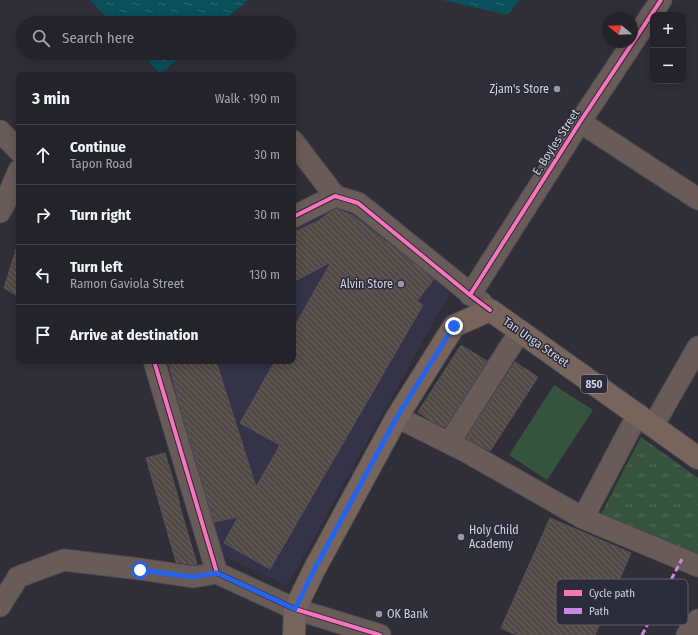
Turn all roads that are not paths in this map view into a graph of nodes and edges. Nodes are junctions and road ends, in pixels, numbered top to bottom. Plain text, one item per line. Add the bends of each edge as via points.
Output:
1 (661, 0) edge
2 (580, 122) junction
3 (1, 133) edge
4 (296, 145) edge
5 (16, 148) edge
6 (16, 177) edge
7 (335, 196) junction
8 (698, 199) edge
9 (0, 212) edge
10 (296, 215) edge
11 (470, 295) junction
12 (490, 310) junction
13 (520, 331) junction
14 (698, 347) edge
15 (155, 364) edge
16 (397, 417) junction
17 (646, 420) junction
18 (448, 442) junction
19 (698, 458) edge
20 (583, 518) junction
21 (698, 566) edge
22 (217, 573) junction
23 (0, 606) edge
24 (295, 609) junction
25 (698, 620) edge
26 (294, 635) edge
27 (380, 635) edge
28 (688, 635) edge

1 - 2 street, E. Boyles Street
2 - 8 street
2 - 11 street, E. Boyles Street
3 - 5 street
4 - 7 street
6 - 9 street
7 - 10 street
7 - 11 street via 358,203
11 - 12 street
12 - 13 main road, Tan Unga Street / 850
12 - 16 main road via 454,326
13 - 17 main road, Tan Unga Street / 850
13 - 18 street
14 - 17 street
15 - 22 street
16 - 18 street
16 - 24 main road
17 - 19 main road, Tan Unga Street / 850
17 - 20 street
18 - 20 street
20 - 21 street
22 - 23 street via 193,577 64,560 18,577
22 - 24 street
24 - 26 main road
24 - 27 street
25 - 28 street

